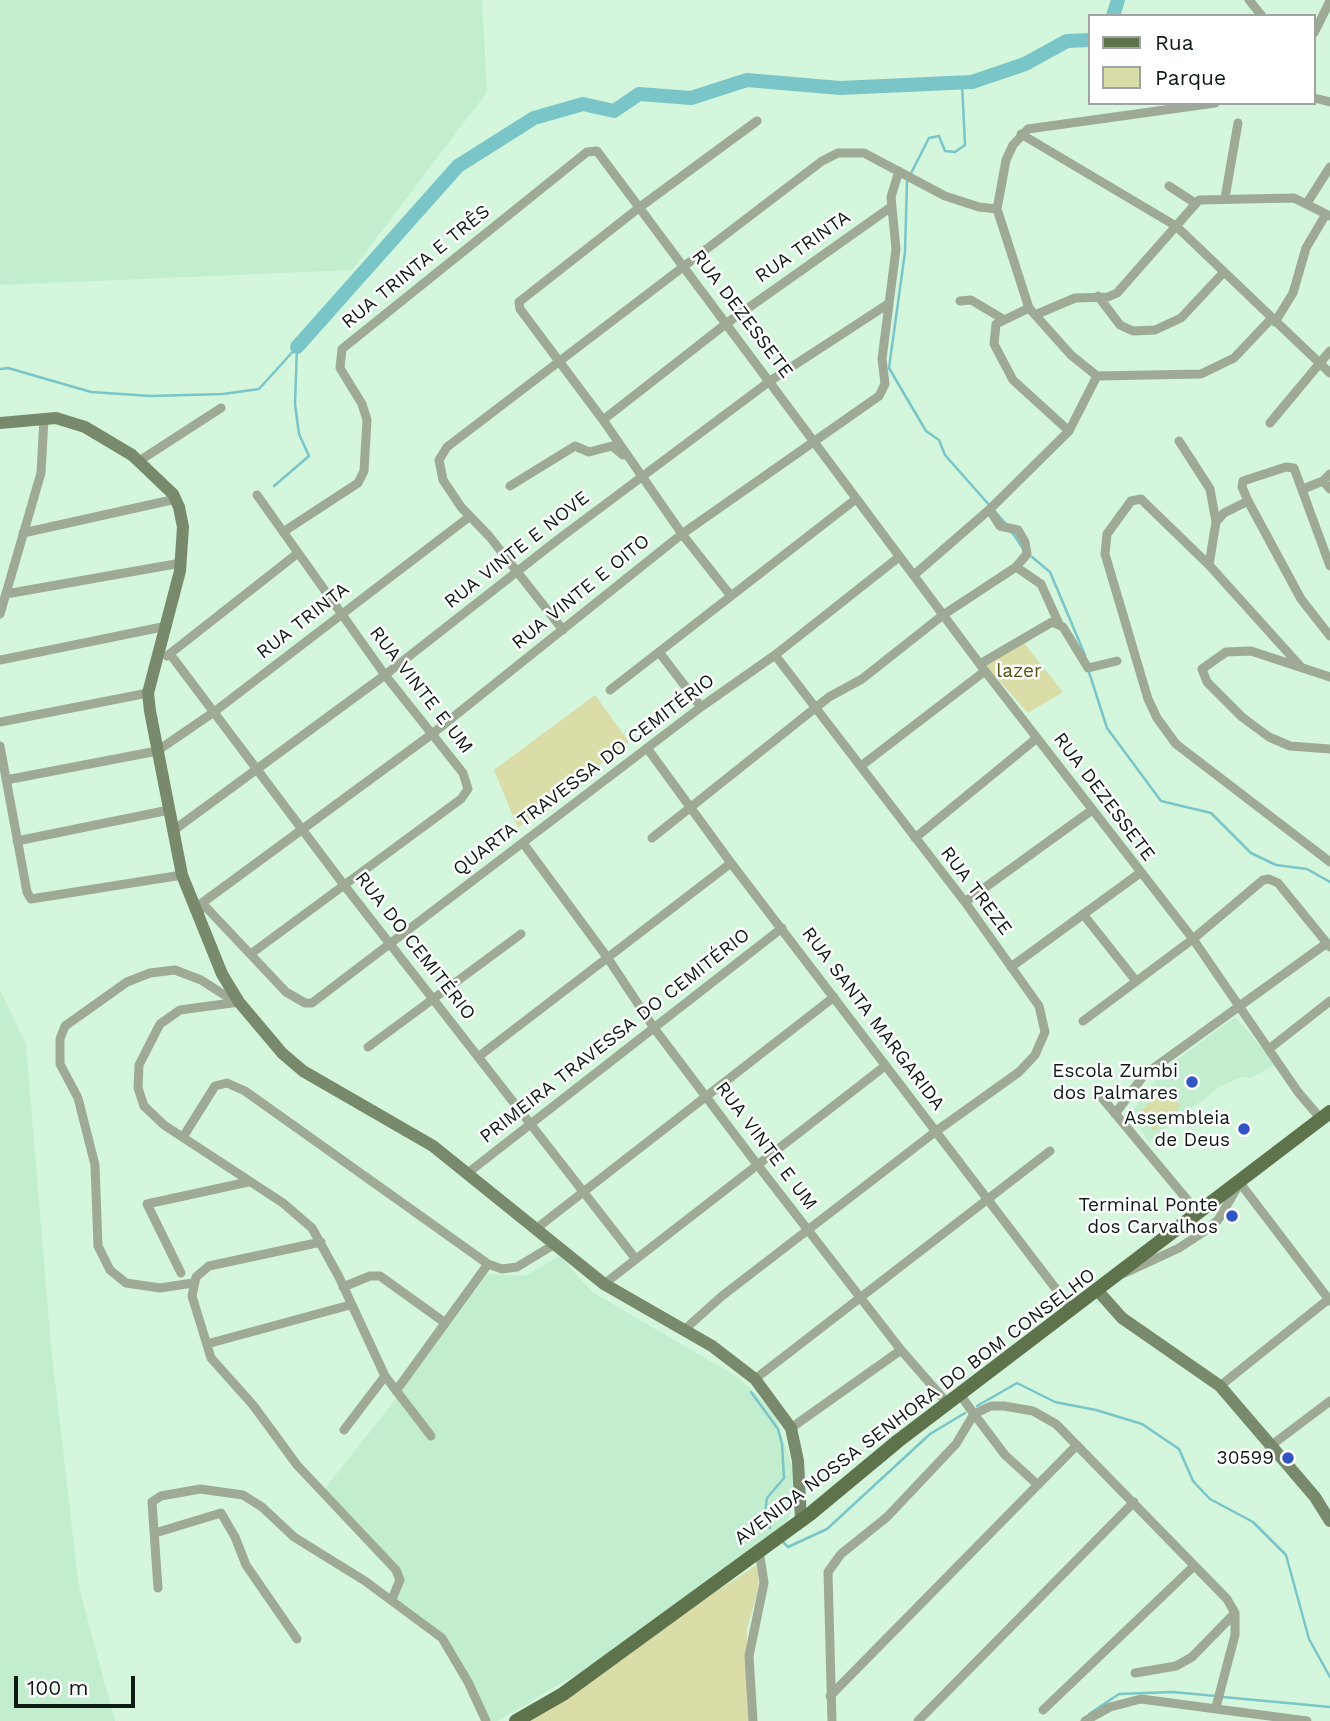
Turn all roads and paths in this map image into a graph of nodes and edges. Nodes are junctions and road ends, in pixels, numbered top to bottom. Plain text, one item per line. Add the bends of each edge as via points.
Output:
1 (1249, 0) edge
2 (1330, 1) edge
3 (1260, 14) edge
4 (1316, 29) edge
5 (1203, 105) edge
6 (757, 121) dead end
7 (1238, 123) dead end
8 (1021, 134) junction
9 (597, 151) joint
10 (1330, 167) edge
11 (901, 173) junction
12 (1169, 186) dead end
13 (1225, 198) junction
14 (1195, 203) junction
15 (1307, 203) junction
16 (640, 207) junction
17 (891, 207) junction
18 (997, 209) junction
19 (1328, 215) edge
20 (1176, 226) junction
21 (684, 265) junction
22 (1224, 272) junction
23 (1098, 296) junction
24 (960, 301) dead end
25 (888, 304) junction
26 (1032, 311) junction
27 (1003, 319) junction
28 (1273, 320) junction
29 (727, 323) junction
30 (1330, 351) edge
31 (559, 360) junction
32 (1319, 363) junction
33 (1330, 373) edge
34 (1097, 376) junction
35 (770, 381) junction
36 (221, 408) dead end
37 (44, 418) junction
38 (603, 420) junction
39 (0, 424) edge
40 (1270, 424) dead end
41 (1069, 431) junction
42 (814, 440) junction
43 (1180, 441) dead end
44 (630, 460) junction
45 (139, 461) junction
46 (1330, 474) edge
47 (641, 477) junction
48 (1323, 481) junction
49 (510, 486) dead end
50 (1303, 489) junction
51 (1330, 489) edge
52 (257, 495) dead end
53 (176, 499) junction
54 (856, 499) junction
55 (1248, 501) junction
56 (992, 507) junction
57 (469, 517) junction
58 (1216, 523) junction
59 (283, 532) junction
60 (23, 533) junction
61 (682, 534) junction
62 (298, 553) junction
63 (899, 556) junction
64 (181, 563) junction
65 (1209, 565) junction
66 (1016, 566) junction
67 (1330, 566) edge
68 (516, 573) junction
69 (914, 575) junction
70 (6, 594) junction
71 (731, 596) junction
72 (0, 614) edge
73 (341, 614) junction
74 (943, 615) junction
75 (1059, 624) junction
76 (167, 626) junction
77 (563, 630) junction
78 (1330, 636) edge
79 (659, 652) junction
80 (170, 654) junction
81 (775, 655) junction
82 (0, 660) edge
83 (1116, 661) dead end
84 (157, 663) junction
85 (1301, 667) junction
86 (983, 668) junction
87 (385, 675) junction
88 (1330, 677) edge
89 (610, 690) dead end
90 (148, 693) junction
91 (701, 707) junction
92 (815, 708) junction
93 (214, 712) junction
94 (0, 722) edge
95 (432, 734) junction
96 (1037, 738) junction
97 (0, 746) edge
98 (647, 748) junction
99 (1330, 749) edge
100 (157, 751) junction
101 (861, 766) junction
102 (258, 769) junction
103 (6, 780) junction
104 (690, 809) junction
105 (169, 810) junction
106 (1092, 810) junction
107 (302, 828) junction
108 (174, 830) junction
109 (652, 838) dead end
110 (915, 838) junction
111 (17, 841) junction
112 (523, 843) junction
113 (1330, 862) edge
114 (731, 863) junction
115 (1140, 873) junction
116 (182, 875) junction
117 (344, 885) junction
118 (965, 902) junction
119 (202, 903) junction
120 (1083, 914) junction
121 (199, 917) junction
122 (782, 928) junction
123 (521, 934) dead end
124 (1193, 939) junction
125 (390, 945) junction
126 (1328, 945) edge
127 (252, 953) junction
128 (607, 957) junction
129 (1010, 967) junction
130 (1136, 981) junction
131 (834, 997) junction
132 (436, 1000) junction
133 (1330, 1001) edge
134 (238, 1003) junction
135 (1241, 1006) junction
136 (1083, 1021) dead end
137 (654, 1028) junction
138 (368, 1047) dead end
139 (1269, 1049) junction
140 (478, 1057) junction
141 (885, 1066) junction
142 (1098, 1093) dead end
143 (706, 1096) junction
144 (1115, 1114) junction
145 (1325, 1116) edge
146 (530, 1124) junction
147 (935, 1132) junction
148 (183, 1137) junction
149 (1050, 1151) dead end
150 (756, 1163) junction
151 (469, 1172) junction
152 (248, 1182) junction
153 (1240, 1183) junction
154 (582, 1192) junction
155 (986, 1199) junction
156 (1199, 1214) junction
157 (537, 1228) junction
158 (808, 1231) junction
159 (321, 1242) junction
160 (555, 1244) junction
161 (635, 1258) junction
162 (488, 1264) junction
163 (180, 1273) dead end
164 (1117, 1277) junction
165 (194, 1283) junction
166 (604, 1284) junction
167 (344, 1287) junction
168 (1098, 1292) junction
169 (860, 1297) junction
170 (1329, 1300) edge
171 (350, 1306) junction
172 (1072, 1310) junction
173 (444, 1322) junction
174 (684, 1330) junction
175 (207, 1344) junction
176 (901, 1350) junction
177 (385, 1376) junction
178 (755, 1379) junction
179 (1220, 1386) junction
180 (396, 1391) junction
181 (961, 1396) junction
182 (1330, 1401) edge
183 (949, 1406) junction
184 (975, 1414) junction
185 (791, 1428) junction
186 (344, 1430) dead end
187 (431, 1436) dead end
188 (1077, 1445) junction
189 (1269, 1447) junction
190 (1038, 1485) junction
191 (1133, 1502) junction
192 (1329, 1515) edge
193 (801, 1521) junction
194 (155, 1533) junction
195 (759, 1550) junction
196 (1194, 1566) junction
197 (158, 1588) dead end
198 (392, 1600) junction
199 (1235, 1613) junction
200 (297, 1639) dead end
201 (1135, 1673) dead end
202 (830, 1696) junction
203 (1216, 1707) junction
204 (1043, 1710) dead end
205 (1087, 1719) edge
206 (485, 1721) edge
207 (516, 1721) edge
208 (753, 1721) edge
209 (832, 1721) edge
210 (918, 1721) edge
211 (1301, 1721) edge

1 - 3 street
2 - 4 street
5 - 8 street via 1037,126
6 - 16 street
7 - 13 street
8 - 18 street via 1006,160
8 - 20 street
9 - 16 street, RUA DEZESSETE
9 - 59 street, RUA TRINTA E TRÊS via 577,159 342,349 340,368 367,420 364,471 358,483
10 - 15 street
11 - 17 street
11 - 18 street via 961,203
11 - 21 street via 851,151 822,161
12 - 14 street
13 - 14 street
13 - 15 street via 1281,197
14 - 20 street
15 - 19 street
16 - 21 street, RUA DEZESSETE
16 - 31 street via 521,299 520,309
17 - 25 street via 896,250
17 - 29 street, RUA TRINTA
18 - 26 street
19 - 28 street via 1306,248 1293,293
20 - 22 street
20 - 23 street via 1117,293
21 - 29 street, RUA DEZESSETE
21 - 31 street
22 - 23 street via 1181,318 1155,330 1133,331 1120,325
22 - 28 street
23 - 26 street
24 - 27 street via 971,300
25 - 35 street, RUA VINTE E NOVE
25 - 42 street, RUA VINTE E OITO via 884,388 873,401
26 - 27 street
26 - 34 street via 1071,355
27 - 41 street via 993,333 1001,361 1013,380
28 - 32 street
28 - 34 street via 1234,358 1201,374
29 - 35 street, RUA DEZESSETE
29 - 38 street, RUA TRINTA
30 - 32 street
31 - 38 street
31 - 57 street via 440,457 443,480
32 - 33 street
32 - 40 street
34 - 41 street
35 - 42 street, RUA DEZESSETE
35 - 47 street, RUA VINTE E NOVE
36 - 45 street
37 - 39 main road
37 - 45 main road via 85,427
37 - 60 street via 41,473
38 - 44 street
41 - 56 street
42 - 54 street, RUA DEZESSETE
42 - 61 street, RUA VINTE E OITO
43 - 58 street via 1210,489
44 - 47 street
44 - 49 street via 612,446 589,452 575,446
45 - 53 main road
46 - 48 street
47 - 61 street
47 - 68 street, RUA VINTE E NOVE
48 - 50 street
48 - 51 street
50 - 55 street via 1296,471 1286,467 1243,481
50 - 67 street
52 - 59 street, RUA VINTE E UM
53 - 60 street
53 - 64 main road via 182,520
54 - 63 street, RUA DEZESSETE
54 - 71 street
55 - 58 street via 1224,513
55 - 78 street via 1306,608
56 - 66 street via 1000,526 1018,530 1027,547 1027,554
56 - 69 street
57 - 68 street
57 - 73 street, RUA TRINTA
58 - 65 street
59 - 62 street, RUA VINTE E UM
60 - 70 street
61 - 71 street
61 - 77 street, RUA VINTE E OITO
62 - 73 street, RUA VINTE E UM
62 - 80 street
63 - 69 street, RUA DEZESSETE
63 - 81 street, QUARTA TRAVESSA DO CEMITÉRIO
64 - 70 street
64 - 76 main road
65 - 85 street
65 - 113 street via 1141,499 1131,501 1104,544 1157,718 1176,744
66 - 74 street
66 - 75 street via 1041,584
68 - 77 street
68 - 87 street, RUA VINTE E NOVE
69 - 74 street, RUA DEZESSETE
70 - 72 street
71 - 79 street
73 - 87 street, RUA VINTE E UM
73 - 93 street, RUA TRINTA
74 - 86 street, RUA DEZESSETE
74 - 92 street via 862,679
75 - 83 street via 1090,669
75 - 86 street via 1045,625
76 - 82 street
76 - 84 main road
77 - 95 street, RUA VINTE E OITO
79 - 89 street
79 - 91 street
80 - 84 street
80 - 93 street, RUA DO CEMITÉRIO
81 - 91 street, QUARTA TRAVESSA DO CEMITÉRIO
81 - 92 street, RUA TREZE
84 - 90 main road
85 - 88 street
85 - 99 street via 1234,650 1202,669 1208,682 1242,717 1269,737 1290,746
86 - 96 street, RUA DEZESSETE
86 - 101 street
87 - 95 street, RUA VINTE E UM
87 - 102 street, RUA VINTE E NOVE
90 - 94 street
90 - 100 main road
91 - 98 street, QUARTA TRAVESSA DO CEMITÉRIO
92 - 101 street, RUA TREZE
92 - 104 street
93 - 100 street, RUA TRINTA
93 - 102 street, RUA DO CEMITÉRIO
95 - 107 street, RUA VINTE E OITO
95 - 117 street, RUA VINTE E UM via 463,773 467,793
96 - 106 street, RUA DEZESSETE
96 - 110 street
97 - 103 street
98 - 104 street, RUA SANTA MARGARIDA
98 - 112 street, QUARTA TRAVESSA DO CEMITÉRIO
100 - 103 street
100 - 105 main road
101 - 110 street, RUA TREZE
102 - 107 street, RUA DO CEMITÉRIO
102 - 108 street, RUA VINTE E NOVE
103 - 111 street
104 - 109 street
104 - 114 street, RUA SANTA MARGARIDA
105 - 108 main road
105 - 111 street
106 - 115 street, RUA DEZESSETE
106 - 118 street
107 - 117 street, RUA DO CEMITÉRIO
107 - 119 street, RUA VINTE E OITO
108 - 116 main road
110 - 118 street, RUA TREZE
111 - 116 street via 27,892 33,900
112 - 125 street, QUARTA TRAVESSA DO CEMITÉRIO
112 - 128 street, RUA VINTE E UM
114 - 122 street, RUA SANTA MARGARIDA
114 - 128 street
115 - 120 street
115 - 124 street, RUA DEZESSETE
116 - 121 main road
117 - 125 street, RUA DO CEMITÉRIO
117 - 127 street, RUA VINTE E UM
118 - 129 street, RUA TREZE
119 - 121 street
119 - 127 street
120 - 129 street
120 - 130 street
121 - 134 main road
122 - 131 street, RUA SANTA MARGARIDA
122 - 137 street, PRIMEIRA TRAVESSA DO CEMITÉRIO
123 - 132 street
124 - 126 street via 1263,880 1274,880
124 - 130 street
124 - 135 street, RUA DEZESSETE
125 - 127 street, QUARTA TRAVESSA DO CEMITÉRIO via 313,1003 286,992
125 - 132 street, RUA DO CEMITÉRIO
126 - 135 street
128 - 137 street, RUA VINTE E UM
128 - 140 street
129 - 147 street, RUA TREZE via 1044,1015 1041,1045 1019,1072
130 - 136 street
131 - 141 street, RUA SANTA MARGARIDA
131 - 143 street
132 - 138 street
132 - 140 street, RUA DO CEMITÉRIO
133 - 139 street
134 - 148 street via 172,1014 154,1033 139,1065 138,1087 144,1106
134 - 151 main road via 303,1071 414,1133
134 - 165 street via 175,970 150,972 127,982 65,1026 60,1039 60,1065 78,1098 94,1165 98,1245 110,1270 126,1283 160,1288
135 - 139 street, RUA DEZESSETE
135 - 144 street via 1144,1075
137 - 143 street, RUA VINTE E UM
137 - 146 street, PRIMEIRA TRAVESSA DO CEMITÉRIO
139 - 145 street, RUA DEZESSETE
140 - 146 street, RUA DO CEMITÉRIO
141 - 147 street, RUA SANTA MARGARIDA
141 - 150 street
142 - 144 street
143 - 150 street, RUA VINTE E UM
143 - 154 street
144 - 156 street
145 - 153 main road, AVENIDA NOSSA SENHORA DO BOM CONSELHO
146 - 151 street, PRIMEIRA TRAVESSA DO CEMITÉRIO
146 - 154 street, RUA DO CEMITÉRIO
147 - 155 street, RUA SANTA MARGARIDA
147 - 158 street, RUA TREZE
148 - 152 street
148 - 162 street via 215,1086 227,1083 245,1091
149 - 155 street
150 - 158 street, RUA VINTE E UM
150 - 161 street
151 - 157 main road
152 - 159 street via 296,1213
152 - 163 street via 147,1205
153 - 156 main road, AVENIDA NOSSA SENHORA DO BOM CONSELHO
153 - 164 street via 1218,1220 1202,1233
153 - 170 street
154 - 157 street
154 - 161 street, RUA DO CEMITÉRIO
155 - 169 street
155 - 172 street, RUA SANTA MARGARIDA
156 - 164 main road, AVENIDA NOSSA SENHORA DO BOM CONSELHO
157 - 160 main road
158 - 169 street, RUA VINTE E UM
158 - 174 street, RUA TREZE
159 - 165 street via 209,1266
159 - 167 street
160 - 162 street via 517,1268
160 - 166 main road
161 - 166 street
162 - 173 street
164 - 168 main road, AVENIDA NOSSA SENHORA DO BOM CONSELHO
165 - 175 street via 192,1296
166 - 174 main road
167 - 171 street
167 - 173 street via 380,1276
168 - 172 main road, AVENIDA NOSSA SENHORA DO BOM CONSELHO
168 - 179 main road via 1126,1321
169 - 176 street, RUA VINTE E UM
169 - 178 street
170 - 179 street
171 - 175 street
171 - 177 street
172 - 181 main road, AVENIDA NOSSA SENHORA DO BOM CONSELHO
173 - 180 street
174 - 178 main road
175 - 198 street via 211,1358 297,1465 394,1566 400,1580
176 - 183 street, RUA VINTE E UM
176 - 185 street
177 - 180 street
177 - 186 street
178 - 185 main road
179 - 189 main road
180 - 187 street
181 - 183 main road, AVENIDA NOSSA SENHORA DO BOM CONSELHO
181 - 184 street
182 - 189 street
183 - 193 main road, AVENIDA NOSSA SENHORA DO BOM CONSELHO via 898,1441
184 - 188 street via 991,1406 1033,1411 1056,1424
184 - 190 street via 1005,1455
184 - 202 street via 946,1456 887,1517 832,1564 827,1581
185 - 193 main road
188 - 190 street
188 - 191 street
189 - 192 main road
190 - 202 street
191 - 196 street
191 - 210 street
193 - 195 main road, AVENIDA NOSSA SENHORA DO BOM CONSELHO
194 - 197 street
194 - 198 street via 151,1504 158,1497 200,1489 236,1493 256,1502 294,1537
194 - 200 street via 221,1513 246,1564
195 - 207 main road, AVENIDA NOSSA SENHORA DO BOM CONSELHO via 574,1686
195 - 208 street via 764,1583 749,1656
196 - 199 street
196 - 204 street
198 - 206 street via 442,1638
199 - 201 street via 1192,1657 1176,1666
199 - 203 street via 1233,1646
202 - 209 street
203 - 205 street via 1141,1699 1125,1701
203 - 211 street

